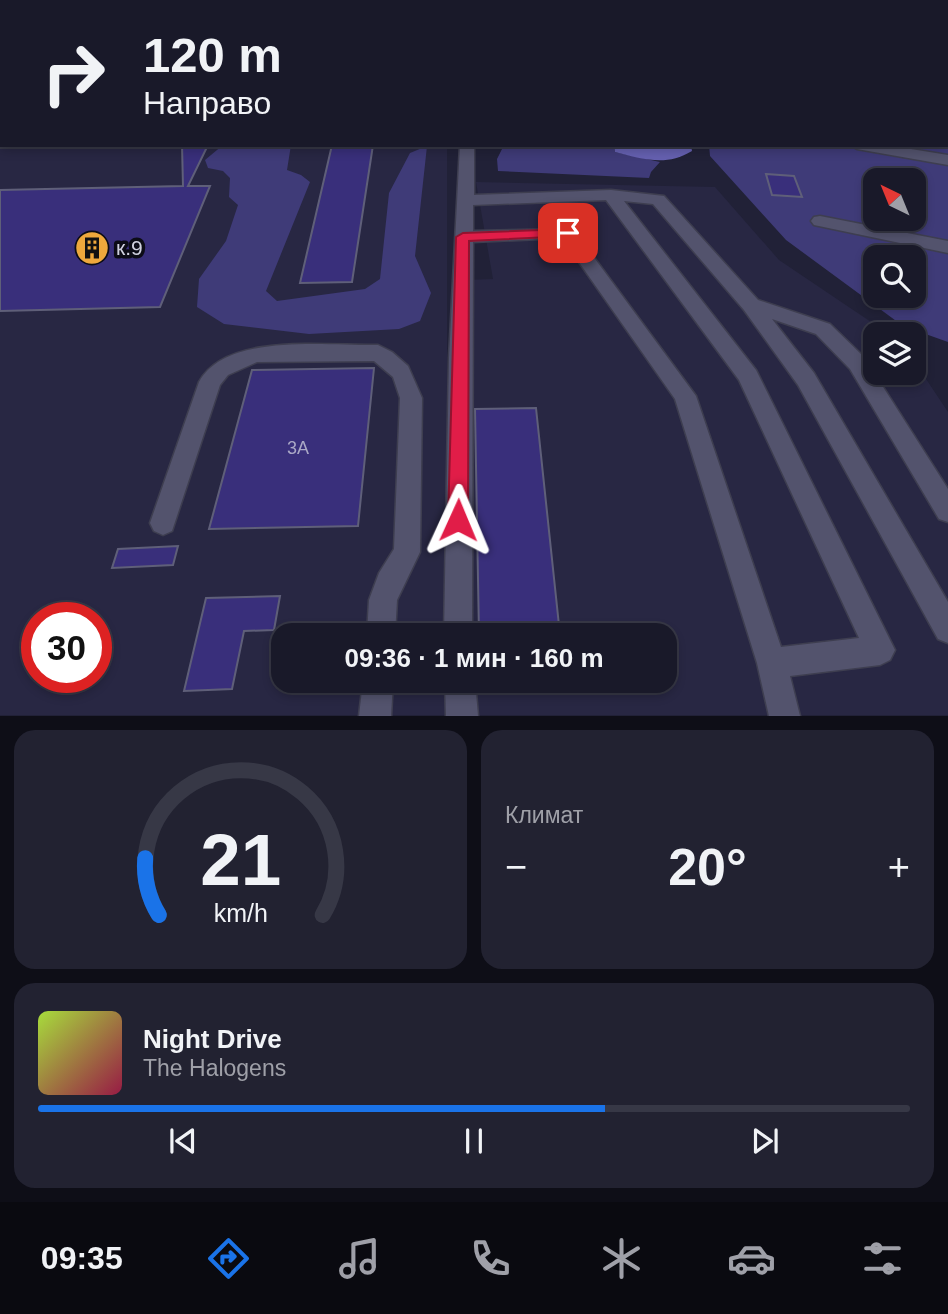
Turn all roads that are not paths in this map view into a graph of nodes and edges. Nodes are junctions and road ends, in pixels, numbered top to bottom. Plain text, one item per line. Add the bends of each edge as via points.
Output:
1 (467, 147) edge
2 (870, 147) edge
3 (948, 160) edge
4 (611, 194) junction
5 (464, 201) junction
6 (820, 221) dead end
7 (948, 247) edge
8 (463, 248) junction
9 (481, 280) dead end
10 (751, 305) junction
11 (948, 511) edge
12 (163, 523) dead end
13 (382, 623) edge
14 (458, 623) edge
15 (948, 629) edge
16 (772, 663) junction
17 (377, 693) edge
18 (461, 693) edge
19 (375, 716) edge
20 (462, 716) edge
21 (786, 716) edge

1 - 5 street
2 - 3 street
4 - 5 street
4 - 10 street via 658,199
4 - 16 street via 748,376 880,650
5 - 8 street
6 - 7 street
8 - 9 street
8 - 14 street
8 - 16 street via 568,233 685,396
10 - 11 street via 823,329 857,363
10 - 15 street via 806,379
12 - 13 street via 210,382 220,369 255,354 377,354 394,363 406,377 411,398 407,552 389,582
16 - 21 street
17 - 19 street
18 - 20 street

